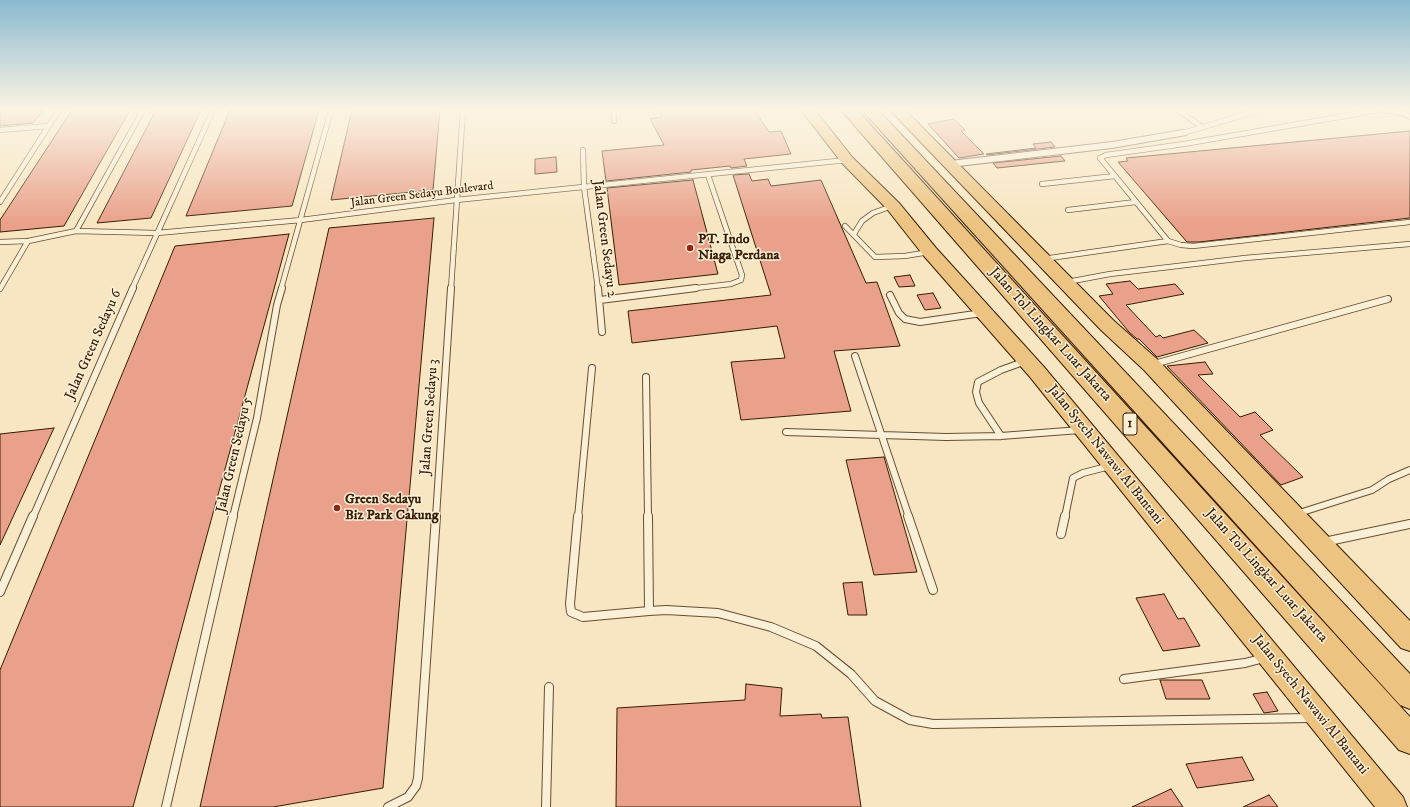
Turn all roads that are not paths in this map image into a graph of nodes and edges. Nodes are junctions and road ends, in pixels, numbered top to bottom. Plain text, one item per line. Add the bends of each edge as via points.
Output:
1 (34, 148) edge
2 (122, 148) edge
3 (196, 148) edge
4 (321, 148) edge
5 (460, 148) edge
6 (837, 148) edge
7 (883, 148) edge
8 (905, 148) edge
9 (934, 148) edge
10 (1089, 148) edge
11 (1159, 148) edge
12 (583, 150) dead end
13 (847, 160) junction
14 (950, 164) junction
15 (708, 175) junction
16 (1115, 176) junction
17 (1042, 184) dead end
18 (584, 187) junction
19 (456, 200) junction
20 (0, 202) edge
21 (1136, 202) junction
22 (893, 206) junction
23 (1068, 210) dead end
24 (301, 220) junction
25 (1410, 222) edge
26 (845, 226) dead end
27 (76, 231) junction
28 (157, 233) junction
29 (854, 234) junction
30 (28, 241) junction
31 (1168, 241) junction
32 (0, 242) edge
33 (1410, 244) edge
34 (930, 252) junction
35 (1043, 259) junction
36 (1066, 282) junction
37 (0, 289) edge
38 (890, 295) dead end
39 (1388, 299) dead end
40 (600, 300) junction
41 (984, 312) junction
42 (602, 332) dead end
43 (855, 356) dead end
44 (1027, 361) junction
45 (1151, 365) junction
46 (592, 368) dead end
47 (646, 376) dead end
48 (1084, 429) junction
49 (786, 432) dead end
50 (880, 435) junction
51 (1002, 436) junction
52 (1113, 465) junction
53 (1410, 470) edge
54 (1293, 515) junction
55 (1410, 524) edge
56 (1061, 534) dead end
57 (1319, 543) junction
58 (933, 590) dead end
59 (0, 592) edge
60 (649, 611) junction
61 (1410, 639) edge
62 (1269, 656) junction
63 (1124, 679) dead end
64 (549, 687) dead end
65 (1410, 695) edge
66 (1321, 718) junction
67 (1410, 739) edge
68 (166, 807) edge
69 (388, 807) edge
70 (546, 807) edge
71 (1393, 807) edge

1 - 20 lane
2 - 27 lane
3 - 28 lane, Jalan Green Sedayu 6
4 - 24 lane, Jalan Green Sedayu 5
5 - 19 lane, Jalan Green Sedayu 3
6 - 13 highway, Jalan Syech Nawawi Al Bantani
7 - 67 highway, Jalan Tol Lingkar Luar Jakarta / 1
8 - 65 highway, Jalan Tol Lingkar Luar Jakarta / 1
9 - 14 highway
10 - 14 street
11 - 16 lane via 1102,156 1100,158
12 - 18 lane, Jalan Green Sedayu 2
13 - 15 lane, Jalan Green Sedayu Boulevard
13 - 22 highway, Jalan Syech Nawawi Al Bantani
14 - 35 highway
15 - 18 lane, Jalan Green Sedayu Boulevard
15 - 40 lane via 742,276 741,280 731,284
16 - 17 lane
16 - 21 lane
18 - 19 lane, Jalan Green Sedayu Boulevard
18 - 40 lane, Jalan Green Sedayu 2
19 - 24 lane, Jalan Green Sedayu Boulevard
19 - 69 lane, Jalan Green Sedayu 3 via 418,778 408,797
21 - 23 lane
21 - 31 lane
22 - 29 lane via 873,212 862,221
22 - 34 highway, Jalan Syech Nawawi Al Bantani
24 - 28 lane, Jalan Green Sedayu Boulevard
24 - 68 lane, Jalan Green Sedayu 5 via 277,305 257,418
25 - 31 lane via 1193,246
26 - 29 lane
27 - 28 lane, Jalan Green Sedayu Boulevard
27 - 30 lane, Jalan Green Sedayu Boulevard
28 - 59 lane, Jalan Green Sedayu 6
29 - 34 lane via 877,258
30 - 32 lane, Jalan Green Sedayu Boulevard
30 - 37 lane
31 - 35 lane
33 - 36 lane via 1245,258 1110,274
34 - 41 highway, Jalan Syech Nawawi Al Bantani
35 - 36 highway
36 - 45 highway via 1107,325
38 - 41 lane via 905,319 920,322
39 - 45 lane
40 - 42 lane, Jalan Green Sedayu 2
41 - 44 highway, Jalan Syech Nawawi Al Bantani
43 - 50 lane
44 - 48 highway, Jalan Syech Nawawi Al Bantani
44 - 51 lane via 978,382 976,392 979,403
45 - 54 highway
46 - 60 lane via 571,612 576,616 583,616
47 - 60 lane
48 - 51 lane
48 - 52 highway, Jalan Syech Nawawi Al Bantani
49 - 50 lane
50 - 51 lane
50 - 58 lane
52 - 56 lane via 1073,478
52 - 62 highway, Jalan Syech Nawawi Al Bantani
53 - 54 lane via 1372,490
54 - 57 highway
55 - 57 lane
57 - 61 highway
60 - 66 lane via 718,613 771,627 816,646 851,674 875,701 893,712 910,720 933,724
62 - 63 lane via 1245,663
62 - 66 highway, Jalan Syech Nawawi Al Bantani
64 - 70 lane
66 - 71 highway, Jalan Syech Nawawi Al Bantani

